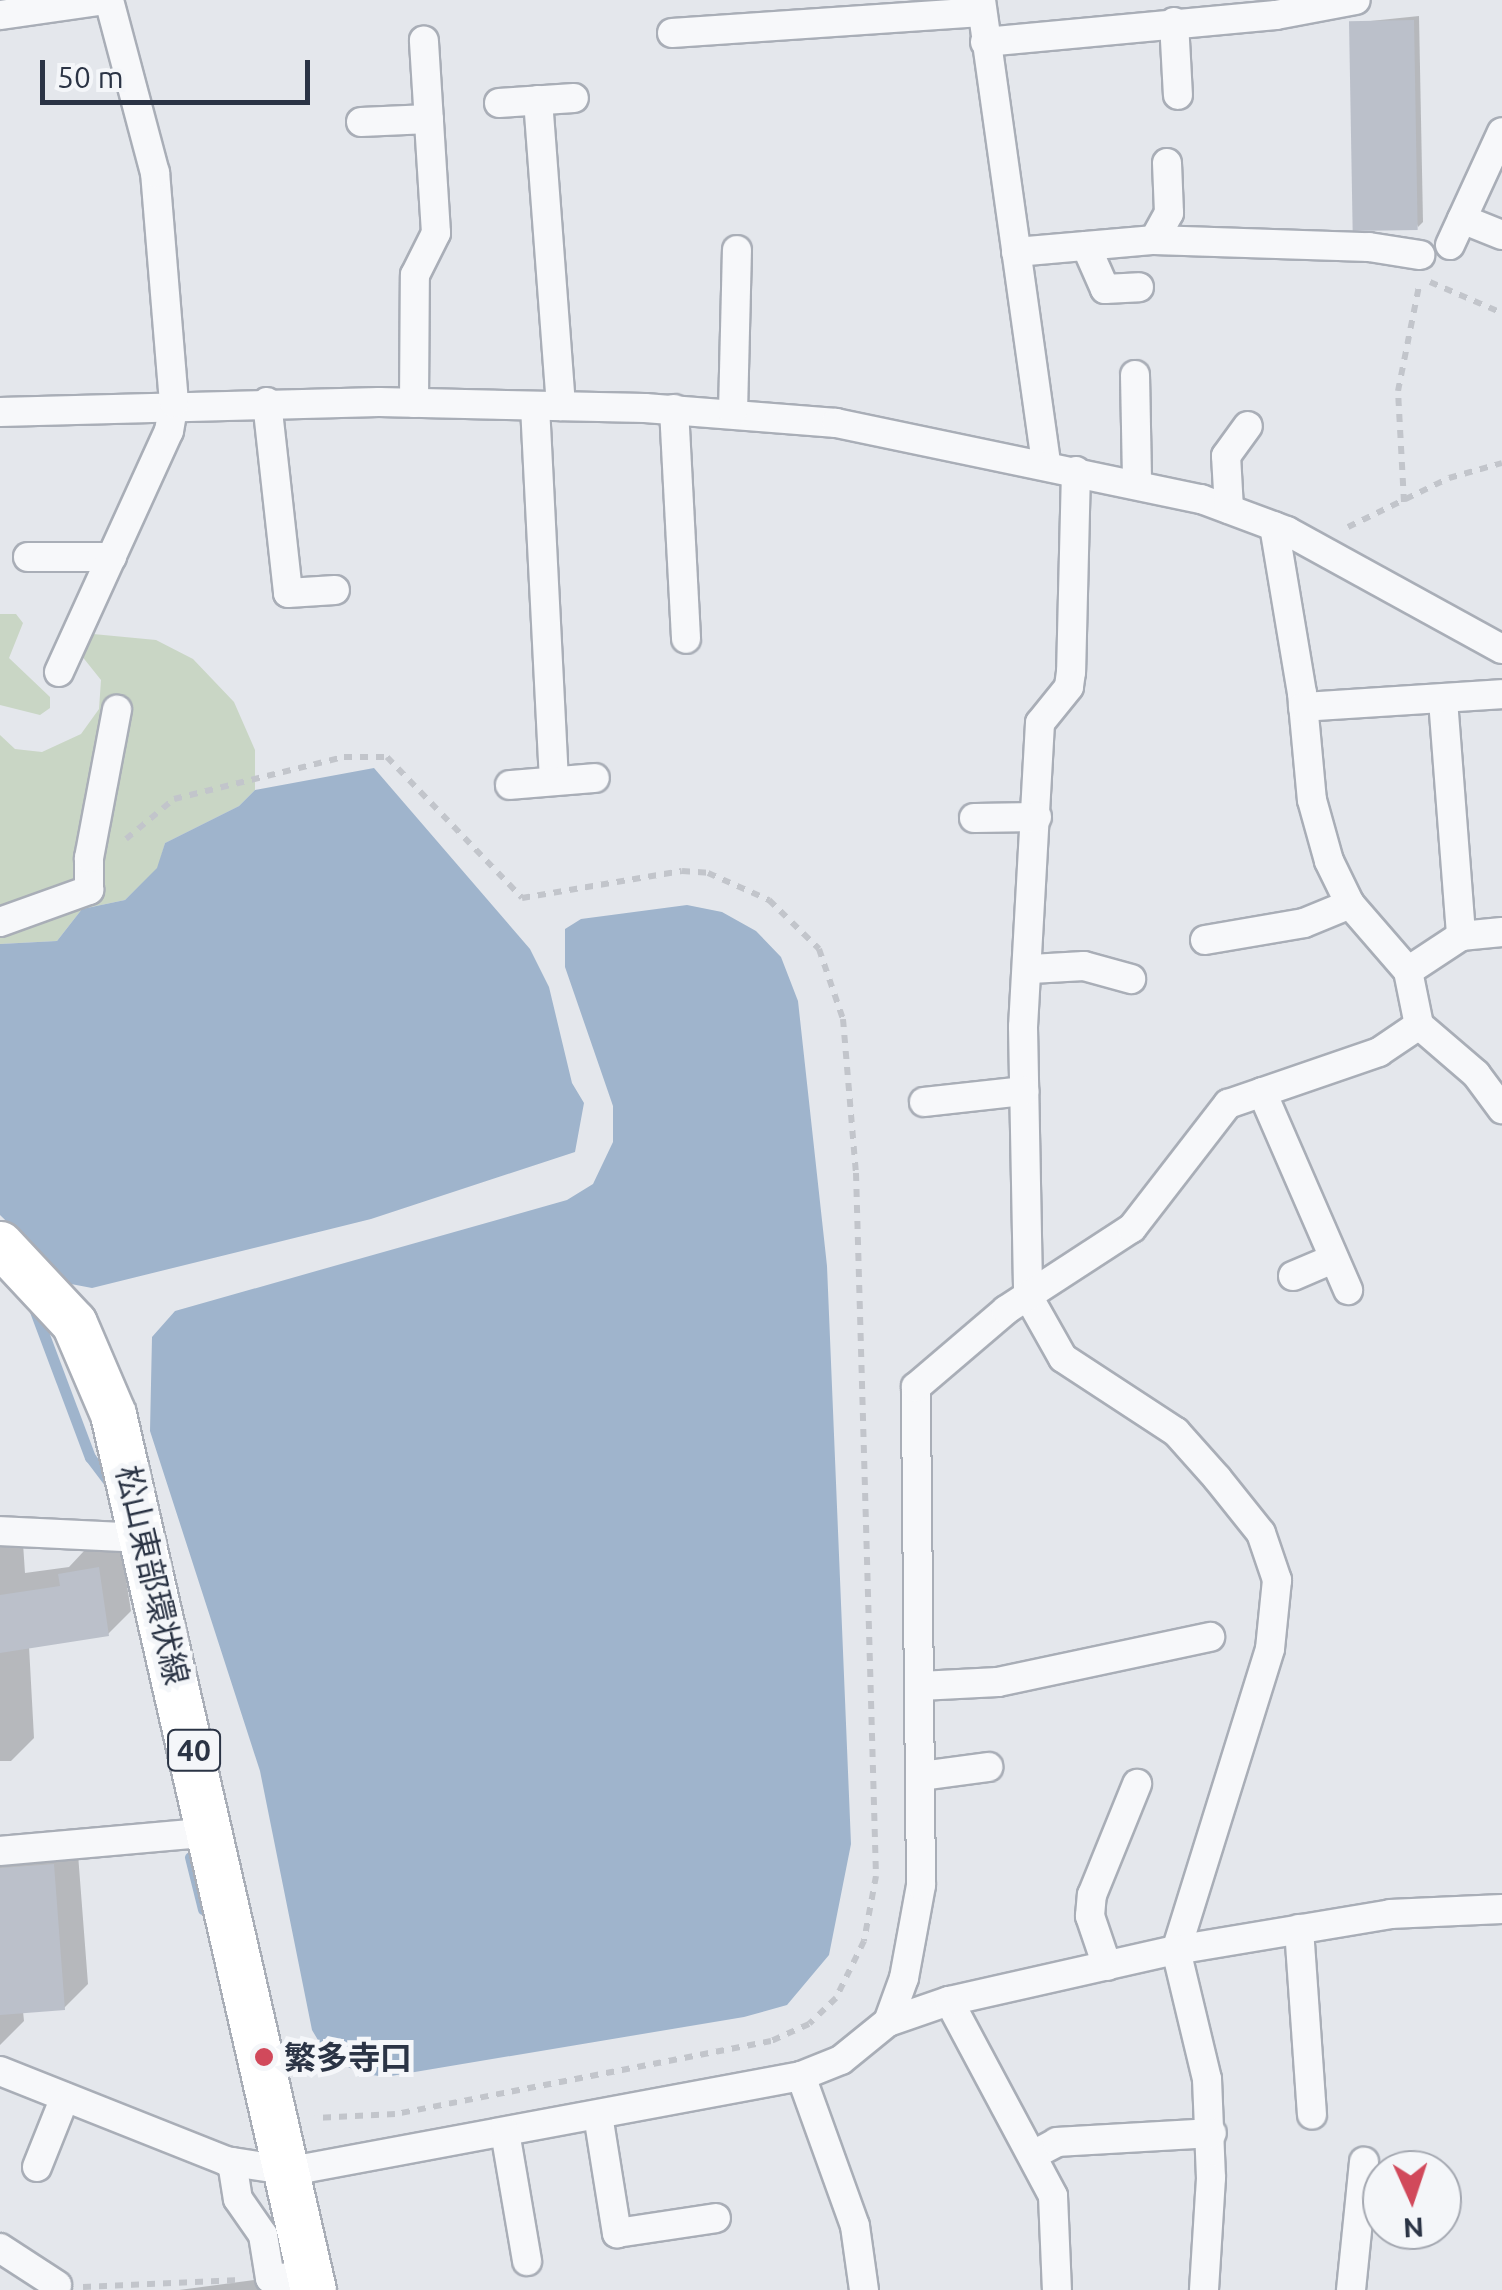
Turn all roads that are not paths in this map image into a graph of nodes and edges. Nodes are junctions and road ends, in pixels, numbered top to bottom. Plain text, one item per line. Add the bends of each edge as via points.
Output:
1 (107, 0) edge
2 (1356, 0) edge
3 (981, 6) edge
4 (0, 15) edge
5 (1174, 22) junction
6 (672, 33) dead end
7 (424, 40) dead end
8 (986, 42) junction
9 (1178, 95) dead end
10 (574, 98) dead end
11 (538, 100) junction
12 (499, 102) dead end
13 (429, 119) junction
14 (361, 122) dead end
15 (1502, 133) edge
16 (1167, 163) dead end
17 (1502, 235) edge
18 (1154, 240) junction
19 (1086, 246) junction
20 (737, 250) dead end
21 (1016, 252) junction
22 (1420, 255) dead end
23 (1139, 287) dead end
24 (1134, 375) dead end
25 (267, 402) junction
26 (414, 402) junction
27 (174, 403) junction
28 (548, 406) junction
29 (674, 410) junction
30 (0, 412) edge
31 (733, 412) junction
32 (1248, 426) dead end
33 (1046, 465) junction
34 (1076, 472) junction
35 (1137, 483) junction
36 (1230, 508) junction
37 (1280, 529) junction
38 (28, 556) dead end
39 (112, 557) junction
40 (335, 590) dead end
41 (686, 639) dead end
42 (1502, 649) edge
43 (59, 672) dead end
44 (1502, 694) edge
45 (1443, 700) junction
46 (1303, 707) junction
47 (116, 710) dead end
48 (596, 778) dead end
49 (554, 781) junction
50 (510, 785) dead end
51 (1037, 817) junction
52 (974, 818) dead end
53 (1350, 904) junction
54 (0, 922) edge
55 (1502, 932) edge
56 (1462, 936) junction
57 (1205, 940) dead end
58 (1030, 969) junction
59 (1408, 971) junction
60 (1131, 979) dead end
61 (1419, 1025) junction
62 (1024, 1091) junction
63 (1262, 1092) junction
64 (924, 1102) dead end
65 (1502, 1109) edge
66 (0, 1244) edge
67 (1333, 1259) junction
68 (1293, 1276) dead end
69 (1348, 1290) dead end
70 (1028, 1296) junction
71 (0, 1531) edge
72 (146, 1538) junction
73 (1210, 1637) dead end
74 (920, 1686) junction
75 (988, 1767) dead end
76 (920, 1776) junction
77 (1137, 1784) dead end
78 (212, 1832) junction
79 (0, 1851) edge
80 (1502, 1908) edge
81 (1300, 1929) junction
82 (1176, 1950) junction
83 (1108, 1966) junction
84 (949, 2001) junction
85 (888, 2022) junction
86 (0, 2071) edge
87 (801, 2076) junction
88 (65, 2097) junction
89 (598, 2115) junction
90 (1312, 2115) dead end
91 (505, 2132) junction
92 (1212, 2132) junction
93 (1033, 2155) junction
94 (232, 2162) junction
95 (37, 2167) dead end
96 (290, 2170) junction
97 (716, 2218) dead end
98 (1362, 2240) edge
99 (0, 2248) edge
100 (528, 2260) dead end
101 (298, 2282) edge
102 (57, 2284) road end
103 (864, 2290) edge
104 (1057, 2290) edge
105 (1204, 2290) edge
106 (1350, 2290) edge

1 - 4 street
1 - 27 street via 155,173
2 - 5 street via 1276,16
3 - 6 street
3 - 8 street
5 - 8 street
5 - 9 street
7 - 13 street
8 - 21 street
10 - 11 street
11 - 12 street
11 - 28 street
13 - 14 street
13 - 26 street via 436,234 415,275
15 - 17 street via 1456,232
16 - 18 street via 1169,212
18 - 19 street
18 - 22 street via 1370,246
19 - 21 street
19 - 23 street via 1105,289
20 - 31 street
21 - 33 street
24 - 35 street
25 - 26 street
25 - 27 street
25 - 40 street via 288,594
26 - 28 street
27 - 30 street
27 - 39 street via 169,431
28 - 29 street
28 - 49 street
29 - 31 street
29 - 41 street
31 - 33 street via 836,423
32 - 36 street via 1226,456
33 - 34 street
34 - 35 street
34 - 51 street via 1071,672 1069,687 1040,723
35 - 36 street
36 - 37 street
37 - 42 street
37 - 46 street
38 - 39 street
39 - 43 street
44 - 45 street
45 - 46 street
45 - 56 street
46 - 53 street via 1312,800
47 - 54 street via 89,890
48 - 49 street
49 - 50 street
51 - 52 street
51 - 58 street
53 - 57 street via 1304,923
53 - 59 street
55 - 56 street
56 - 59 street
58 - 60 street via 1084,966
58 - 62 street
59 - 61 street
61 - 63 street via 1378,1052
61 - 65 street via 1476,1074
62 - 64 street
62 - 70 street
63 - 67 street
63 - 70 street via 1228,1104 1132,1228
66 - 72 main road, 松山東部環状線 / 40 via 74,1324 97,1368
67 - 68 street
67 - 69 street
70 - 74 street via 916,1386
70 - 82 street via 1064,1358 1176,1432 1274,1557 1270,1649
71 - 72 street
72 - 78 main road, 松山東部環状線 / 40
73 - 74 street via 998,1682
74 - 76 street
75 - 76 street
76 - 85 street via 921,1885 904,1978
77 - 83 street via 1092,1895 1090,1916
78 - 79 street
78 - 96 main road, 松山東部環状線 / 40
80 - 81 street via 1390,1914
81 - 82 street
81 - 90 street
82 - 83 street
82 - 92 street via 1198,2021
83 - 84 street
84 - 85 street
84 - 93 street
85 - 87 street via 840,2060
86 - 88 street
87 - 89 street
87 - 103 street via 855,2226
88 - 94 street
88 - 95 street
89 - 91 street
89 - 97 street via 618,2233
91 - 96 street
91 - 100 street
92 - 93 street via 1057,2142
92 - 105 street
93 - 104 street via 1053,2196
94 - 96 street
94 - 101 street via 238,2199
96 - 101 main road, 松山東部環状線 / 40
98 - 106 street
99 - 102 street

